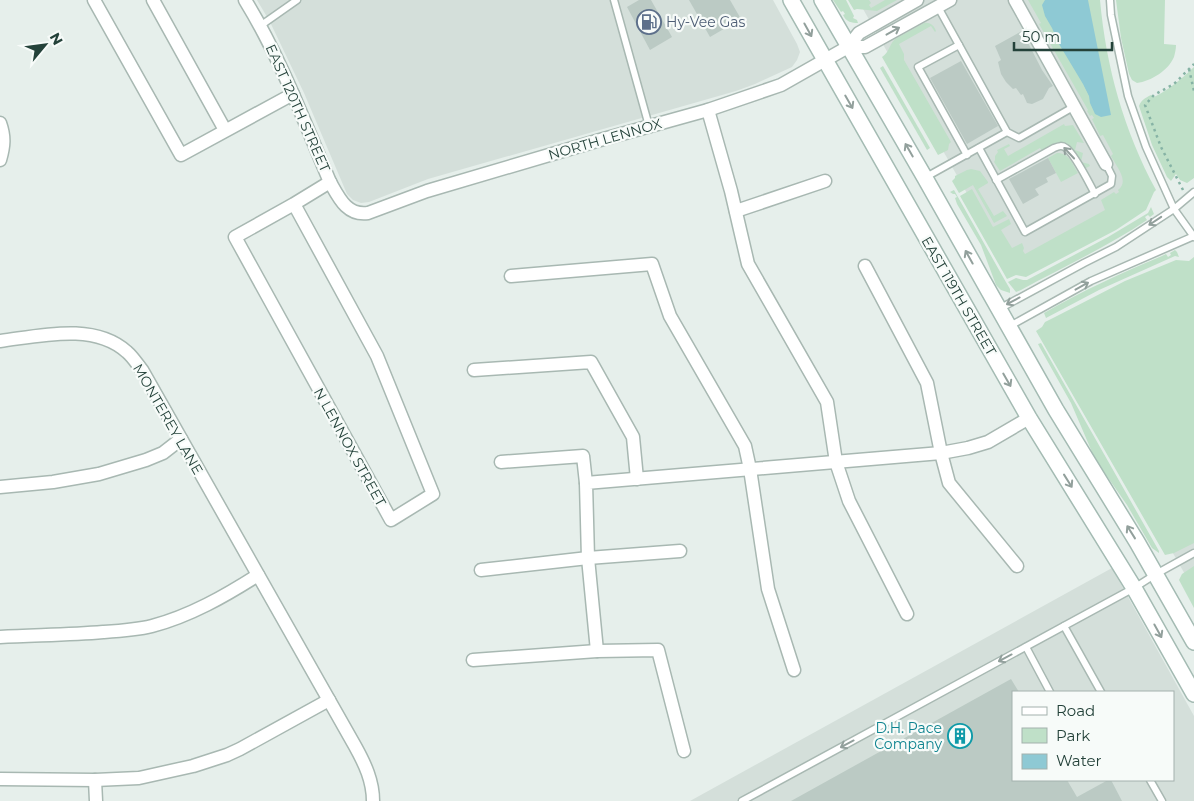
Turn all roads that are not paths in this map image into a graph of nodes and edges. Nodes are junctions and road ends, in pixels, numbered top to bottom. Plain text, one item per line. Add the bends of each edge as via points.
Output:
1 (94, 0) edge
2 (153, 0) edge
3 (245, 0) edge
4 (297, 0) edge
5 (614, 0) edge
6 (791, 0) edge
7 (822, 0) edge
8 (917, 0) edge
9 (950, 0) edge
10 (1014, 0) edge
11 (1110, 0) edge
12 (938, 7) junction
13 (260, 26) junction
14 (959, 45) junction
15 (848, 47) junction
16 (824, 60) junction
17 (293, 94) junction
18 (1075, 106) junction
19 (708, 110) junction
20 (0, 123) edge
21 (649, 126) junction
22 (225, 130) junction
23 (1007, 132) junction
24 (979, 148) junction
25 (967, 155) junction
26 (0, 160) edge
27 (1106, 164) joint
28 (925, 178) junction
29 (996, 180) junction
30 (330, 182) junction
31 (825, 182) dead end
32 (1194, 192) edge
33 (1094, 194) junction
34 (294, 204) junction
35 (1174, 209) junction
36 (736, 211) junction
37 (355, 212) joint
38 (1194, 237) edge
39 (865, 266) dead end
40 (511, 276) dead end
41 (999, 309) junction
42 (1009, 326) junction
43 (0, 341) edge
44 (474, 370) dead end
45 (1029, 418) junction
46 (181, 439) junction
47 (941, 453) junction
48 (501, 462) dead end
49 (836, 462) junction
50 (750, 469) junction
51 (637, 479) junction
52 (586, 483) junction
53 (0, 487) edge
54 (680, 551) dead end
55 (1194, 553) edge
56 (588, 558) junction
57 (1017, 566) dead end
58 (480, 570) dead end
59 (1156, 574) junction
60 (258, 575) junction
61 (1134, 588) junction
62 (907, 614) dead end
63 (1064, 626) junction
64 (0, 637) edge
65 (1194, 642) edge
66 (1026, 647) junction
67 (597, 650) junction
68 (473, 660) dead end
69 (794, 670) dead end
70 (1049, 691) edge
71 (1100, 691) edge
72 (1194, 694) edge
73 (329, 700) junction
74 (684, 751) dead end
75 (0, 779) edge
76 (95, 780) junction
77 (1151, 781) edge
78 (749, 799) edge
79 (96, 801) edge
80 (373, 801) edge
81 (742, 801) edge
82 (1162, 801) edge

1 - 22 street via 181,154
2 - 22 street
3 - 13 street, EAST 120TH STREET
4 - 13 lane
5 - 21 lane
6 -> 16 main road, EAST 119TH STREET
7 - 15 main road, EAST 119TH STREET
8 - 15 street via 859,33
9 - 12 street
10 - 18 street
11 - 35 lane via 1128,96 1146,147
12 - 14 lane
15 -> 12 street via 865,47
13 - 17 street, EAST 120TH STREET
14 - 23 lane
14 - 25 lane via 918,67
15 - 16 street, NORTH LENNOX
28 -> 15 main road, EAST 119TH STREET
16 - 19 street, NORTH LENNOX via 781,85
16 -> 45 main road, EAST 119TH STREET
17 - 22 street
17 - 30 street, EAST 120TH STREET
18 - 23 lane via 1019,138
18 - 27 street
19 - 21 street, NORTH LENNOX
19 - 36 street
20 - 26 street via 4,148
21 - 37 street, NORTH LENNOX via 427,191 368,213
23 - 24 lane
24 - 25 lane
24 - 29 lane
25 - 28 lane
27 - 33 lane via 1112,176 1111,184
41 -> 28 main road, EAST 119TH STREET
33 -> 29 lane via 1073,155 1063,146
29 - 33 lane via 1025,232
30 - 34 street, N LENNOX STREET
30 - 37 street, EAST 120TH STREET via 340,200
31 - 36 street
32 - 35 lane
34 - 34 street, N LENNOX STREET via 377,356 433,494 391,520 235,237
35 - 38 lane
35 -> 41 lane via 1116,247
36 - 49 street via 748,264 827,402
42 -> 38 lane via 1091,281
39 - 47 street via 927,383
40 - 50 street via 652,264 670,316 745,446
41 - 42 main road, EAST 119TH STREET
59 -> 42 main road, EAST 119TH STREET
43 - 46 street, MONTEREY LANE via 66,333 110,340 127,352 142,370
44 - 51 street via 591,362 633,437
45 - 47 street via 988,442
45 -> 61 main road, EAST 119TH STREET
46 - 53 street via 146,460 99,474
46 - 60 street, MONTEREY LANE
47 - 49 street
47 - 57 street via 949,484
48 - 52 street via 583,456
49 - 50 street
49 - 62 street via 849,501
50 - 51 street
50 - 69 street via 768,589
51 - 52 street
52 - 56 street
54 - 56 street
55 - 59 lane
56 - 58 street
56 - 67 street
59 - 61 lane
59 - 65 main road, EAST 119TH STREET
60 - 64 street via 192,612 152,626 85,634
60 - 73 street, MONTEREY LANE
61 - 63 lane
61 -> 72 main road, EAST 119TH STREET
63 - 66 lane
63 - 71 lane
66 - 70 lane
66 -> 78 lane
67 - 68 street
67 - 74 street via 658,650
73 - 76 street via 227,755 139,778
73 - 80 street, MONTEREY LANE via 366,766
75 - 76 street
76 - 79 street
77 - 82 lane
78 - 81 lane

